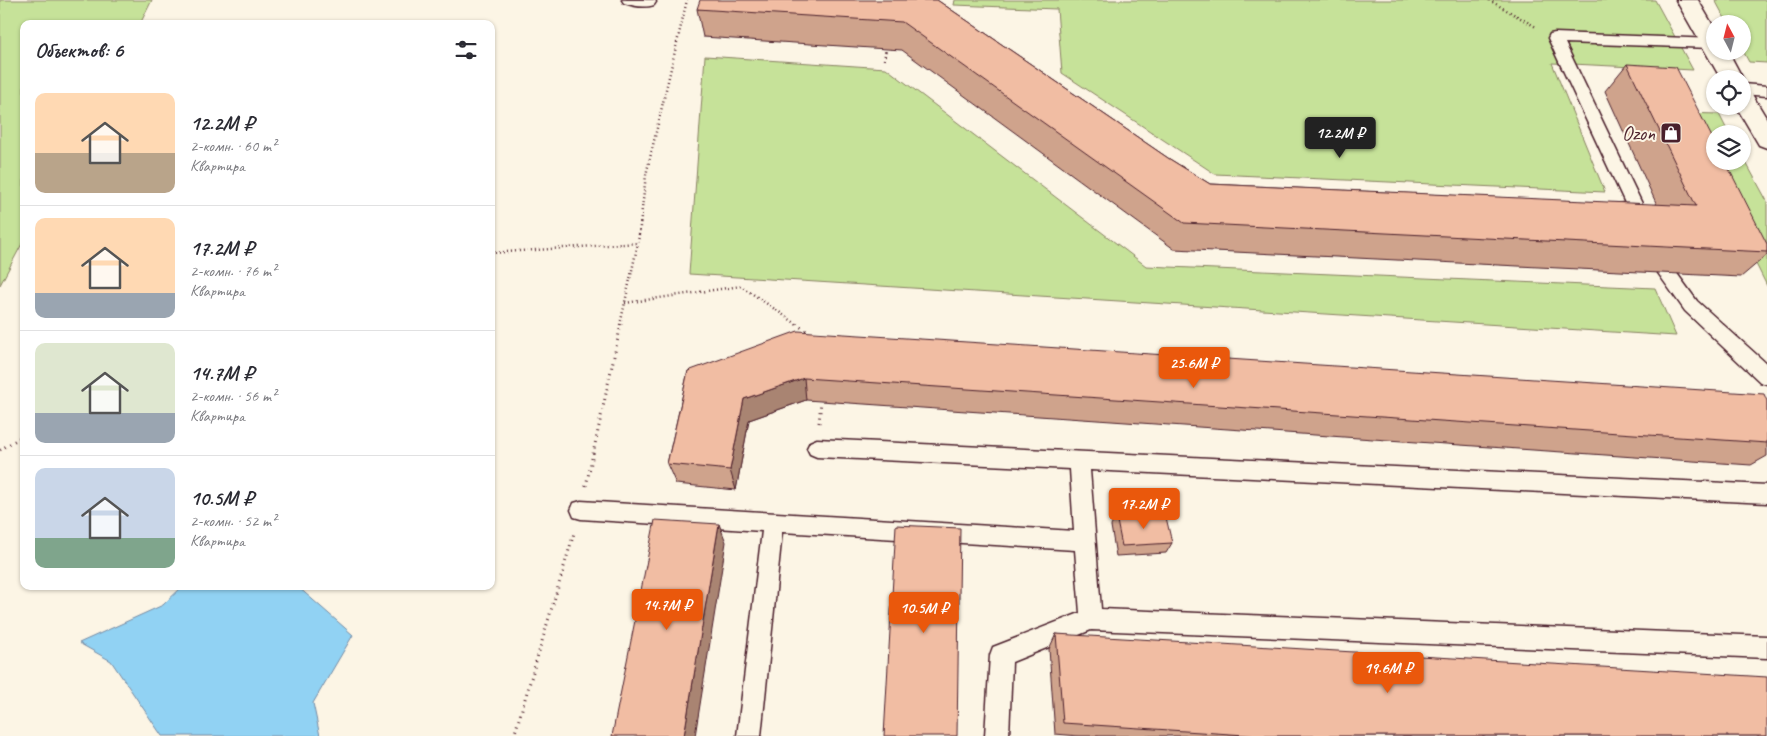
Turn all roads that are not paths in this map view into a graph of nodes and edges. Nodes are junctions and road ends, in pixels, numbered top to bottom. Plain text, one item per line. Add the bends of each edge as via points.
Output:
1 (629, 0) edge
2 (1687, 0) edge
3 (652, 1) edge
4 (1706, 33) edge
5 (1706, 47) edge
6 (1751, 90) edge
7 (1767, 90) edge
8 (1751, 112) edge
9 (1767, 139) edge
10 (1608, 208) edge
11 (1667, 273) edge
12 (1767, 376) edge
13 (817, 448) dead end
14 (1080, 462) junction
15 (1767, 494) edge
16 (581, 510) road end
17 (773, 522) junction
18 (1084, 541) junction
19 (1091, 619) junction
20 (1767, 647) edge
21 (749, 736) edge
22 (997, 736) edge

1 - 3 lane
2 - 4 street
5 - 10 lane via 1555,38 1641,217
6 - 7 lane
8 - 9 street
11 - 12 lane via 1691,306
13 - 14 lane
14 - 15 lane
14 - 18 lane
16 - 17 lane
17 - 18 lane
17 - 21 lane
18 - 19 lane
19 - 20 lane
19 - 22 lane via 1001,655

